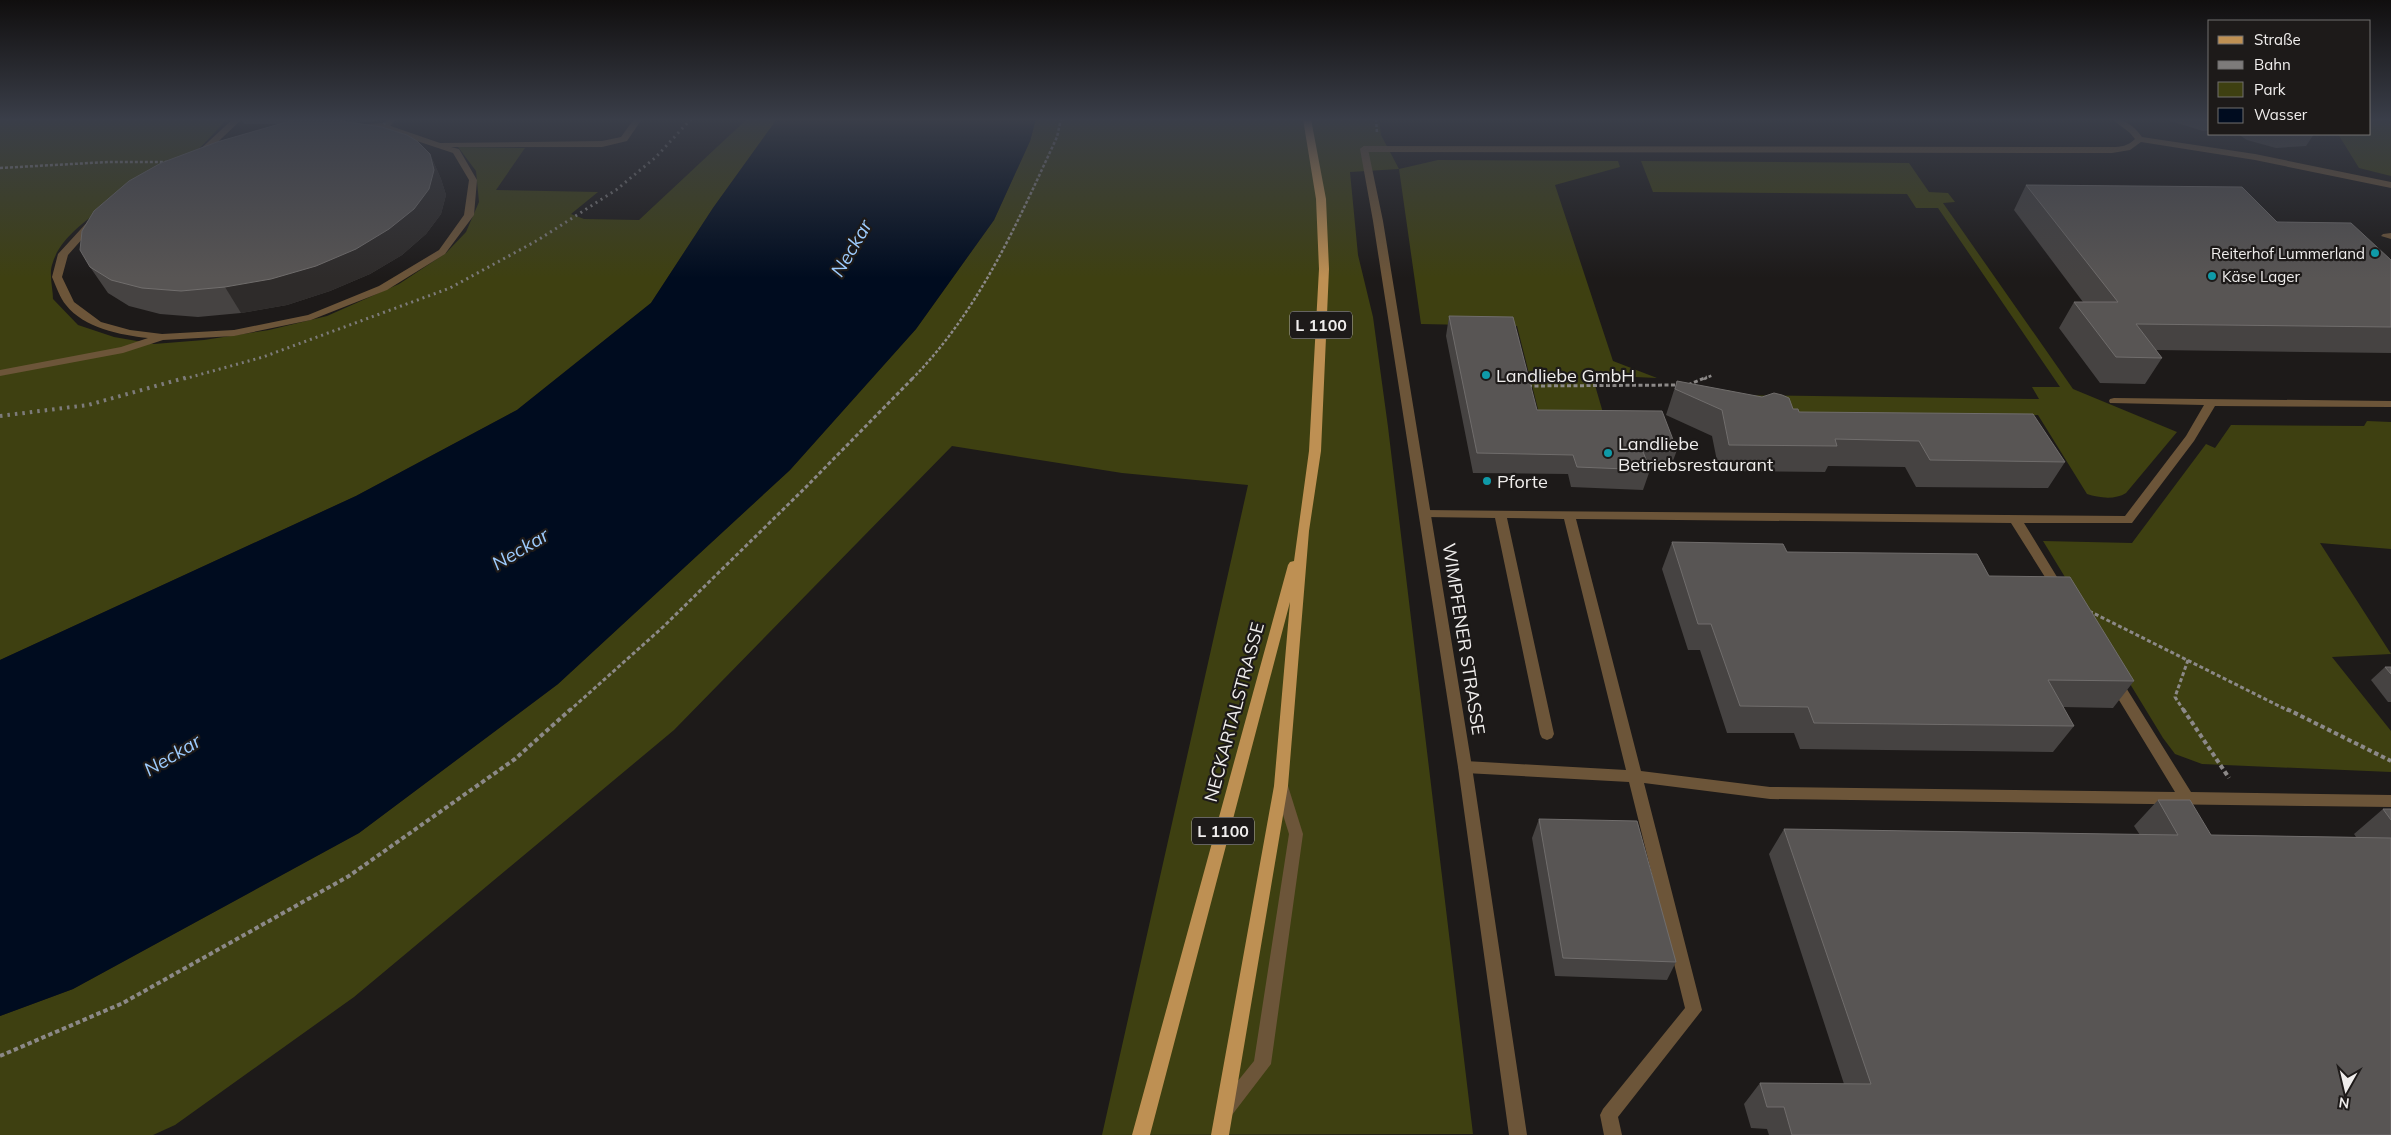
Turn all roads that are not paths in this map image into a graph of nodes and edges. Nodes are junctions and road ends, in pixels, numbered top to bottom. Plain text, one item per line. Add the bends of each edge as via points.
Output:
1 (468, 172) edge
2 (1316, 172) edge
3 (1368, 172) edge
4 (2328, 172) edge
5 (2391, 185) edge
6 (107, 212) edge
7 (162, 337) junction
8 (0, 373) edge
9 (2114, 401) dead end
10 (2211, 403) junction
11 (2391, 404) edge
12 (1424, 513) junction
13 (1500, 514) junction
14 (1569, 514) junction
15 (2015, 519) junction
16 (1303, 531) junction
17 (2064, 598) edge
18 (2110, 674) edge
19 (1547, 734) dead end
20 (1465, 767) junction
21 (1635, 776) junction
22 (1282, 786) junction
23 (2187, 799) junction
24 (2391, 802) edge
25 (1224, 1111) junction
26 (1141, 1135) edge
27 (1220, 1135) edge
28 (1518, 1135) edge
29 (1613, 1135) edge

1 - 7 street via 473,180 469,215 442,252 383,288 310,317 234,332
2 - 16 main road, NECKARTALSTRASSE / L 1100 via 1321,199 1324,269 1315,451
3 - 12 street, WIMPFENER STRASSE
4 - 5 street
6 - 7 street via 91,222 63,254 57,277 70,304 97,324 129,333
7 - 8 street via 123,350
9 - 10 street
10 - 11 street
10 - 15 street via 2190,438 2128,520
12 - 13 street
12 - 20 street, WIMPFENER STRASSE
13 - 14 street
13 - 19 street
14 - 15 street
14 - 21 street
15 - 17 street
16 - 22 main road, NECKARTALSTRASSE / L 1100
16 - 26 main road, NECKARTALSTRASSE / L 1100
18 - 23 street
20 - 21 street
20 - 28 street, WIMPFENER STRASSE
21 - 23 street via 1770,793
21 - 29 street via 1694,1010 1610,1115
22 - 25 main road, NECKARTALSTRASSE / L 1100
22 - 25 street via 1296,834 1262,1064
23 - 24 street
25 - 27 main road, NECKARTALSTRASSE / L 1100

